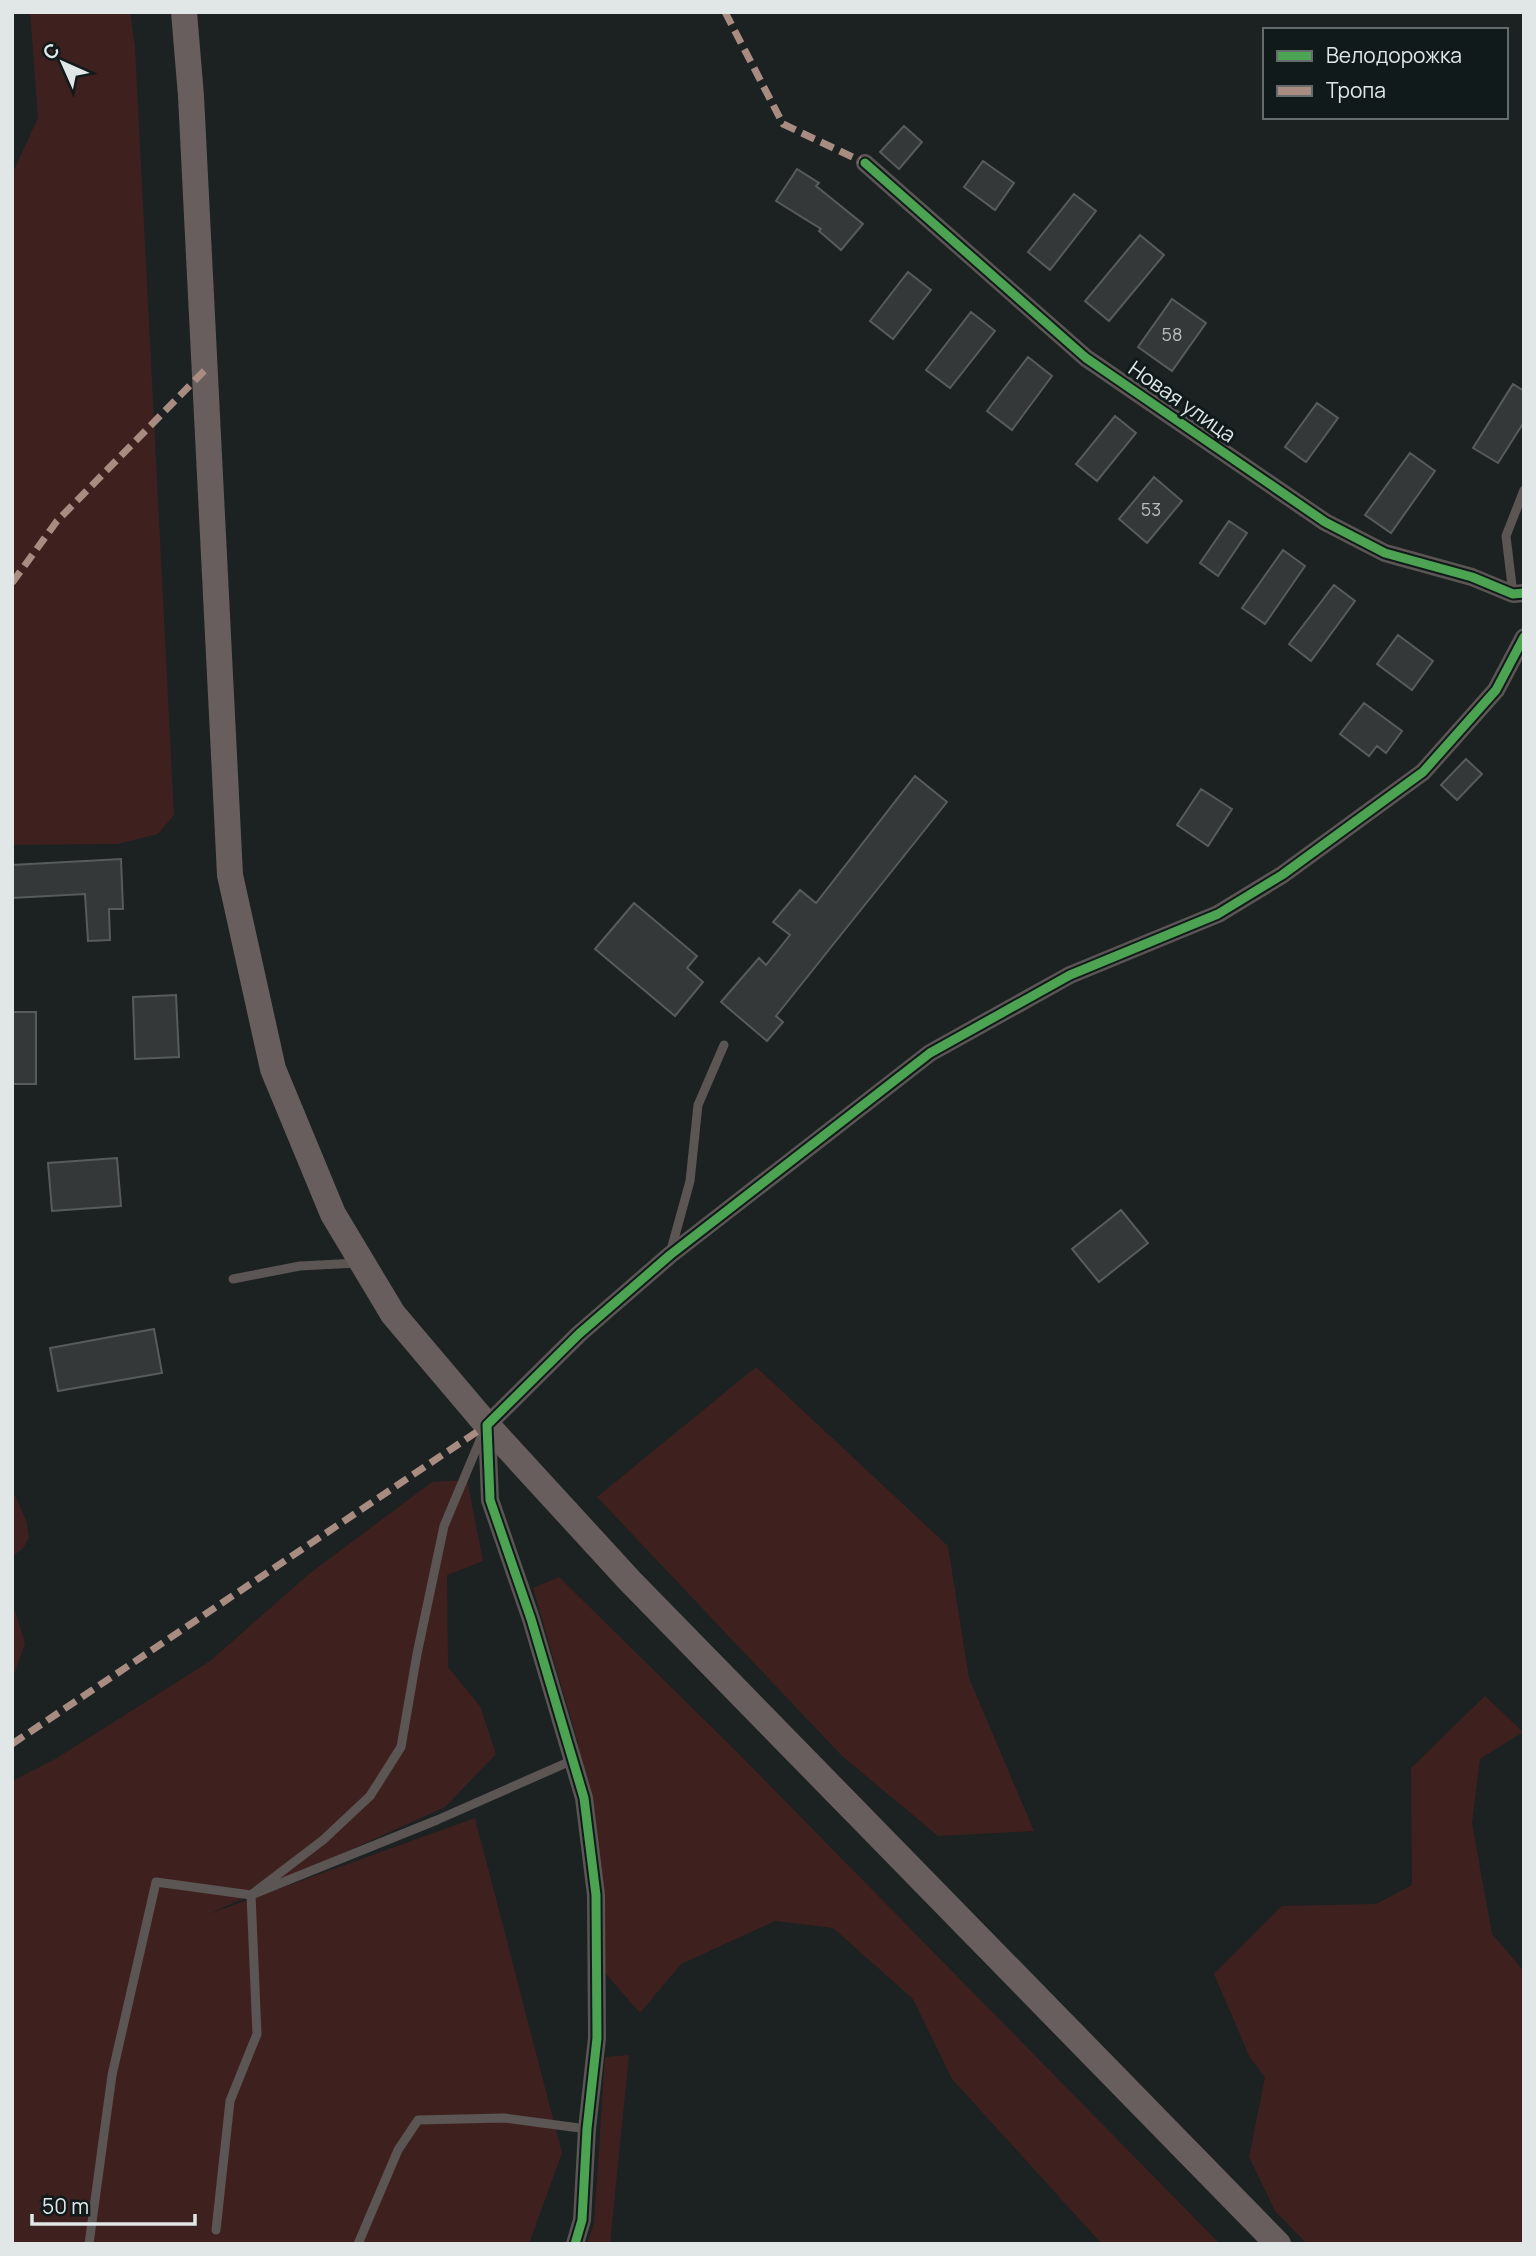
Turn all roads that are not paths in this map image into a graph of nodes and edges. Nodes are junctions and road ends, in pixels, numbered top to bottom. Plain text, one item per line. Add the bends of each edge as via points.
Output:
1 (184, 12) edge
2 (865, 163) dead end
3 (1524, 490) edge
4 (1518, 594) edge
5 (1524, 637) edge
6 (724, 1045) dead end
7 (670, 1255) junction
8 (362, 1262) junction
9 (233, 1279) dead end
10 (486, 1425) junction
11 (573, 1760) junction
12 (251, 1895) junction
13 (587, 2129) junction
14 (216, 2230) dead end
15 (89, 2244) edge
16 (358, 2244) edge
17 (575, 2244) edge
18 (1278, 2244) edge

1 - 8 main road via 230,875 273,1069 333,1214
2 - 4 street, Новая улица via 1086,358 1325,522 1385,553
3 - 4 lane via 1506,536
5 - 7 street via 1496,691 1423,772 1282,876 1218,914 1070,975 930,1053
6 - 7 lane via 698,1105 690,1181
7 - 10 street via 579,1334
8 - 9 lane via 300,1266
8 - 10 main road via 393,1314
10 - 11 street via 490,1500
10 - 12 lane via 444,1526 401,1746 370,1796 323,1840
10 - 18 main road via 630,1581
11 - 12 lane
11 - 13 street via 584,1798 596,1895 597,2038
12 - 14 lane via 257,2034 230,2101
12 - 15 lane via 156,1882 112,2075
13 - 16 lane via 504,2118 418,2120 398,2150
13 - 17 street via 582,2220

